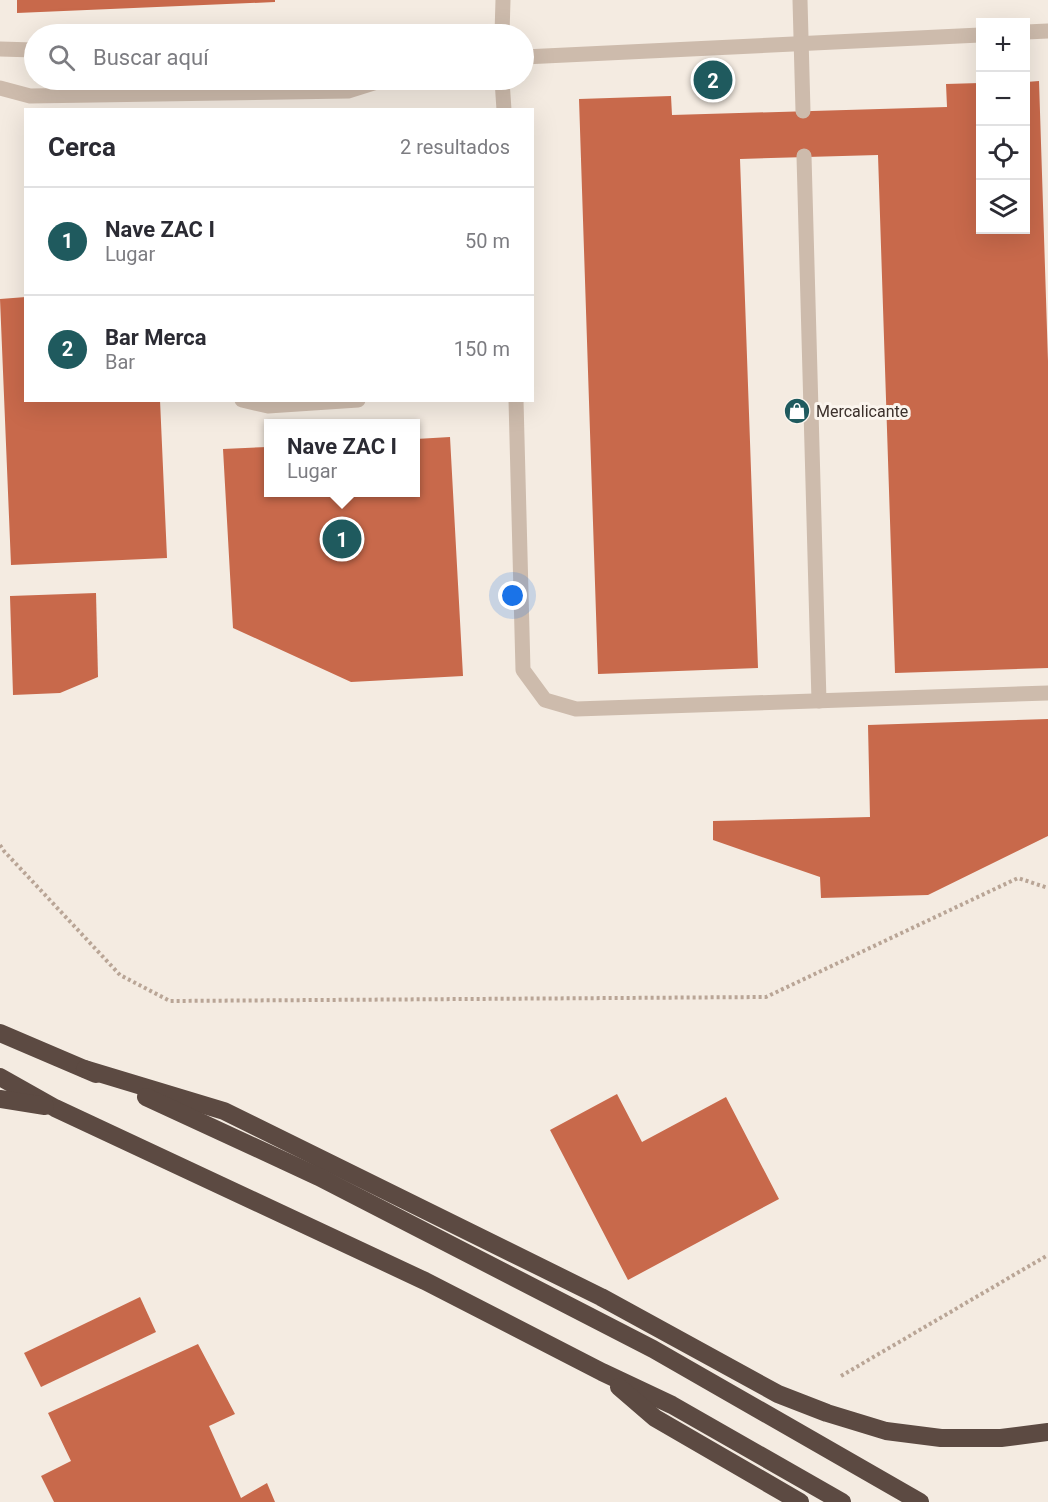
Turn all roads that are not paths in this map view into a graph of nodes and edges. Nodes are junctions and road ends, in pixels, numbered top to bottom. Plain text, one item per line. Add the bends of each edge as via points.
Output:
1 (503, 0) edge
2 (800, 0) edge
3 (502, 24) edge
4 (1048, 31) edge
5 (1030, 32) edge
6 (976, 35) edge
7 (802, 44) junction
8 (0, 49) edge
9 (24, 50) edge
10 (534, 57) edge
11 (0, 88) edge
12 (351, 90) edge
13 (503, 90) edge
14 (30, 96) junction
15 (0, 101) edge
16 (215, 102) edge
17 (504, 108) edge
18 (803, 111) dead end
19 (804, 156) dead end
20 (251, 402) edge
21 (328, 402) edge
22 (516, 402) edge
23 (1048, 693) edge
24 (819, 701) junction
25 (1, 1033) edge
26 (85, 1069) junction
27 (0, 1077) edge
28 (2, 1100) edge
29 (55, 1108) junction
30 (602, 1372) junction
31 (1048, 1432) edge
32 (800, 1502) edge
33 (842, 1502) edge
34 (920, 1502) edge

1 - 3 lane
2 - 7 lane
4 - 5 lane
6 - 7 lane
7 - 10 lane
7 - 18 lane
8 - 9 lane
11 - 14 lane
12 - 16 lane
13 - 17 lane
14 - 15 lane
14 - 16 lane
19 - 24 lane
20 - 21 lane via 268,406
22 - 24 lane via 523,670 544,700 576,709
23 - 24 lane
25 - 26 highway
26 - 31 highway via 224,1111 601,1297 778,1394 827,1413 886,1431 941,1438 1001,1438
26 - 34 highway via 319,1177 653,1348
27 - 29 highway
28 - 29 highway
29 - 30 highway via 425,1281
30 - 32 highway via 655,1418
30 - 33 highway via 672,1405

